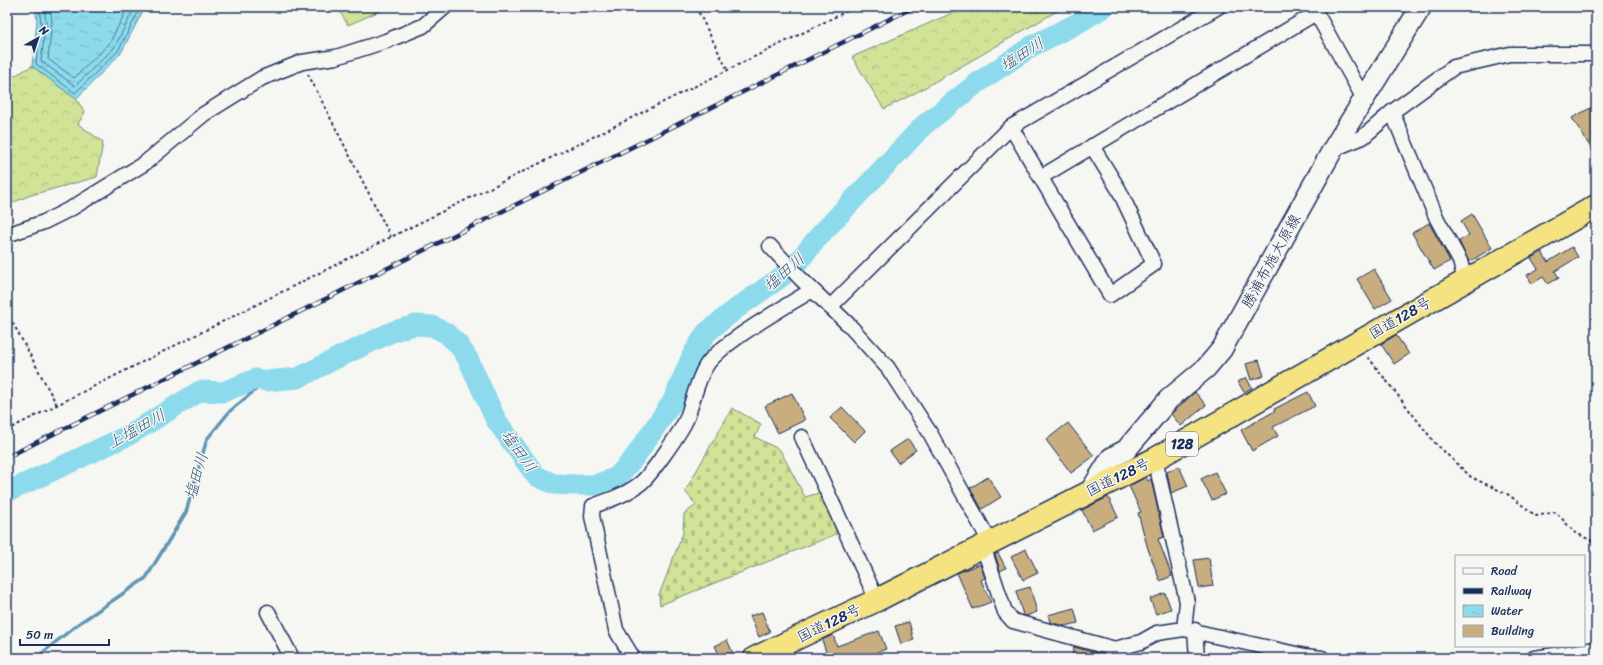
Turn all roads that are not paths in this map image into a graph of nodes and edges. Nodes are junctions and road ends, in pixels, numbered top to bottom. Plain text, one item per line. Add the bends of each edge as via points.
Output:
1 (445, 7) edge
2 (1218, 7) edge
3 (1421, 7) edge
4 (1315, 10) edge
5 (1596, 54) edge
6 (1364, 99) junction
7 (1392, 112) junction
8 (1011, 128) junction
9 (1092, 146) junction
10 (1333, 149) junction
11 (1040, 177) junction
12 (1596, 206) edge
13 (7, 235) edge
14 (770, 246) dead end
15 (1465, 281) junction
16 (812, 290) junction
17 (830, 307) junction
18 (802, 437) dead end
19 (1155, 459) junction
20 (1091, 490) junction
21 (987, 544) junction
22 (877, 600) junction
23 (268, 612) dead end
24 (1190, 630) junction
25 (1596, 649) edge
26 (1113, 654) edge
27 (1305, 657) edge
28 (292, 658) edge
29 (633, 658) edge
30 (755, 658) edge
31 (1196, 658) edge
32 (1322, 658) edge
33 (1534, 658) edge

1 - 13 street via 423,26 386,41 336,57 302,62 262,78 204,114 145,163 72,208 44,222
2 - 8 street
3 - 6 main road, 勝浦布施大原線
4 - 6 street
4 - 9 street
5 - 7 street via 1510,54 1454,67
6 - 10 main road, 勝浦布施大原線
7 - 10 street via 1363,137
7 - 15 street via 1437,218 1460,261
8 - 11 street
8 - 17 street
9 - 11 street
9 - 11 street via 1119,190 1154,264 1110,295
10 - 20 main road, 勝浦布施大原線 via 1222,349 1206,368 1169,399 1126,450 1111,458
12 - 15 highway, 国道128号 / 128
14 - 16 street
15 - 19 highway, 国道128号 / 128
16 - 17 street
16 - 29 street via 715,355 706,366 686,421 643,482 622,495 593,506 592,516 616,630
17 - 21 street via 888,368 930,433
18 - 22 street
19 - 20 highway, 国道128号 / 128
19 - 24 street via 1187,602
20 - 21 highway, 国道128号 / 128
21 - 22 highway, 国道128号 / 128
21 - 26 street via 1005,612 1013,622
22 - 30 highway, 国道128号 / 128
23 - 28 street
24 - 26 street via 1157,633
24 - 27 street
24 - 31 street
25 - 33 street
27 - 32 street

